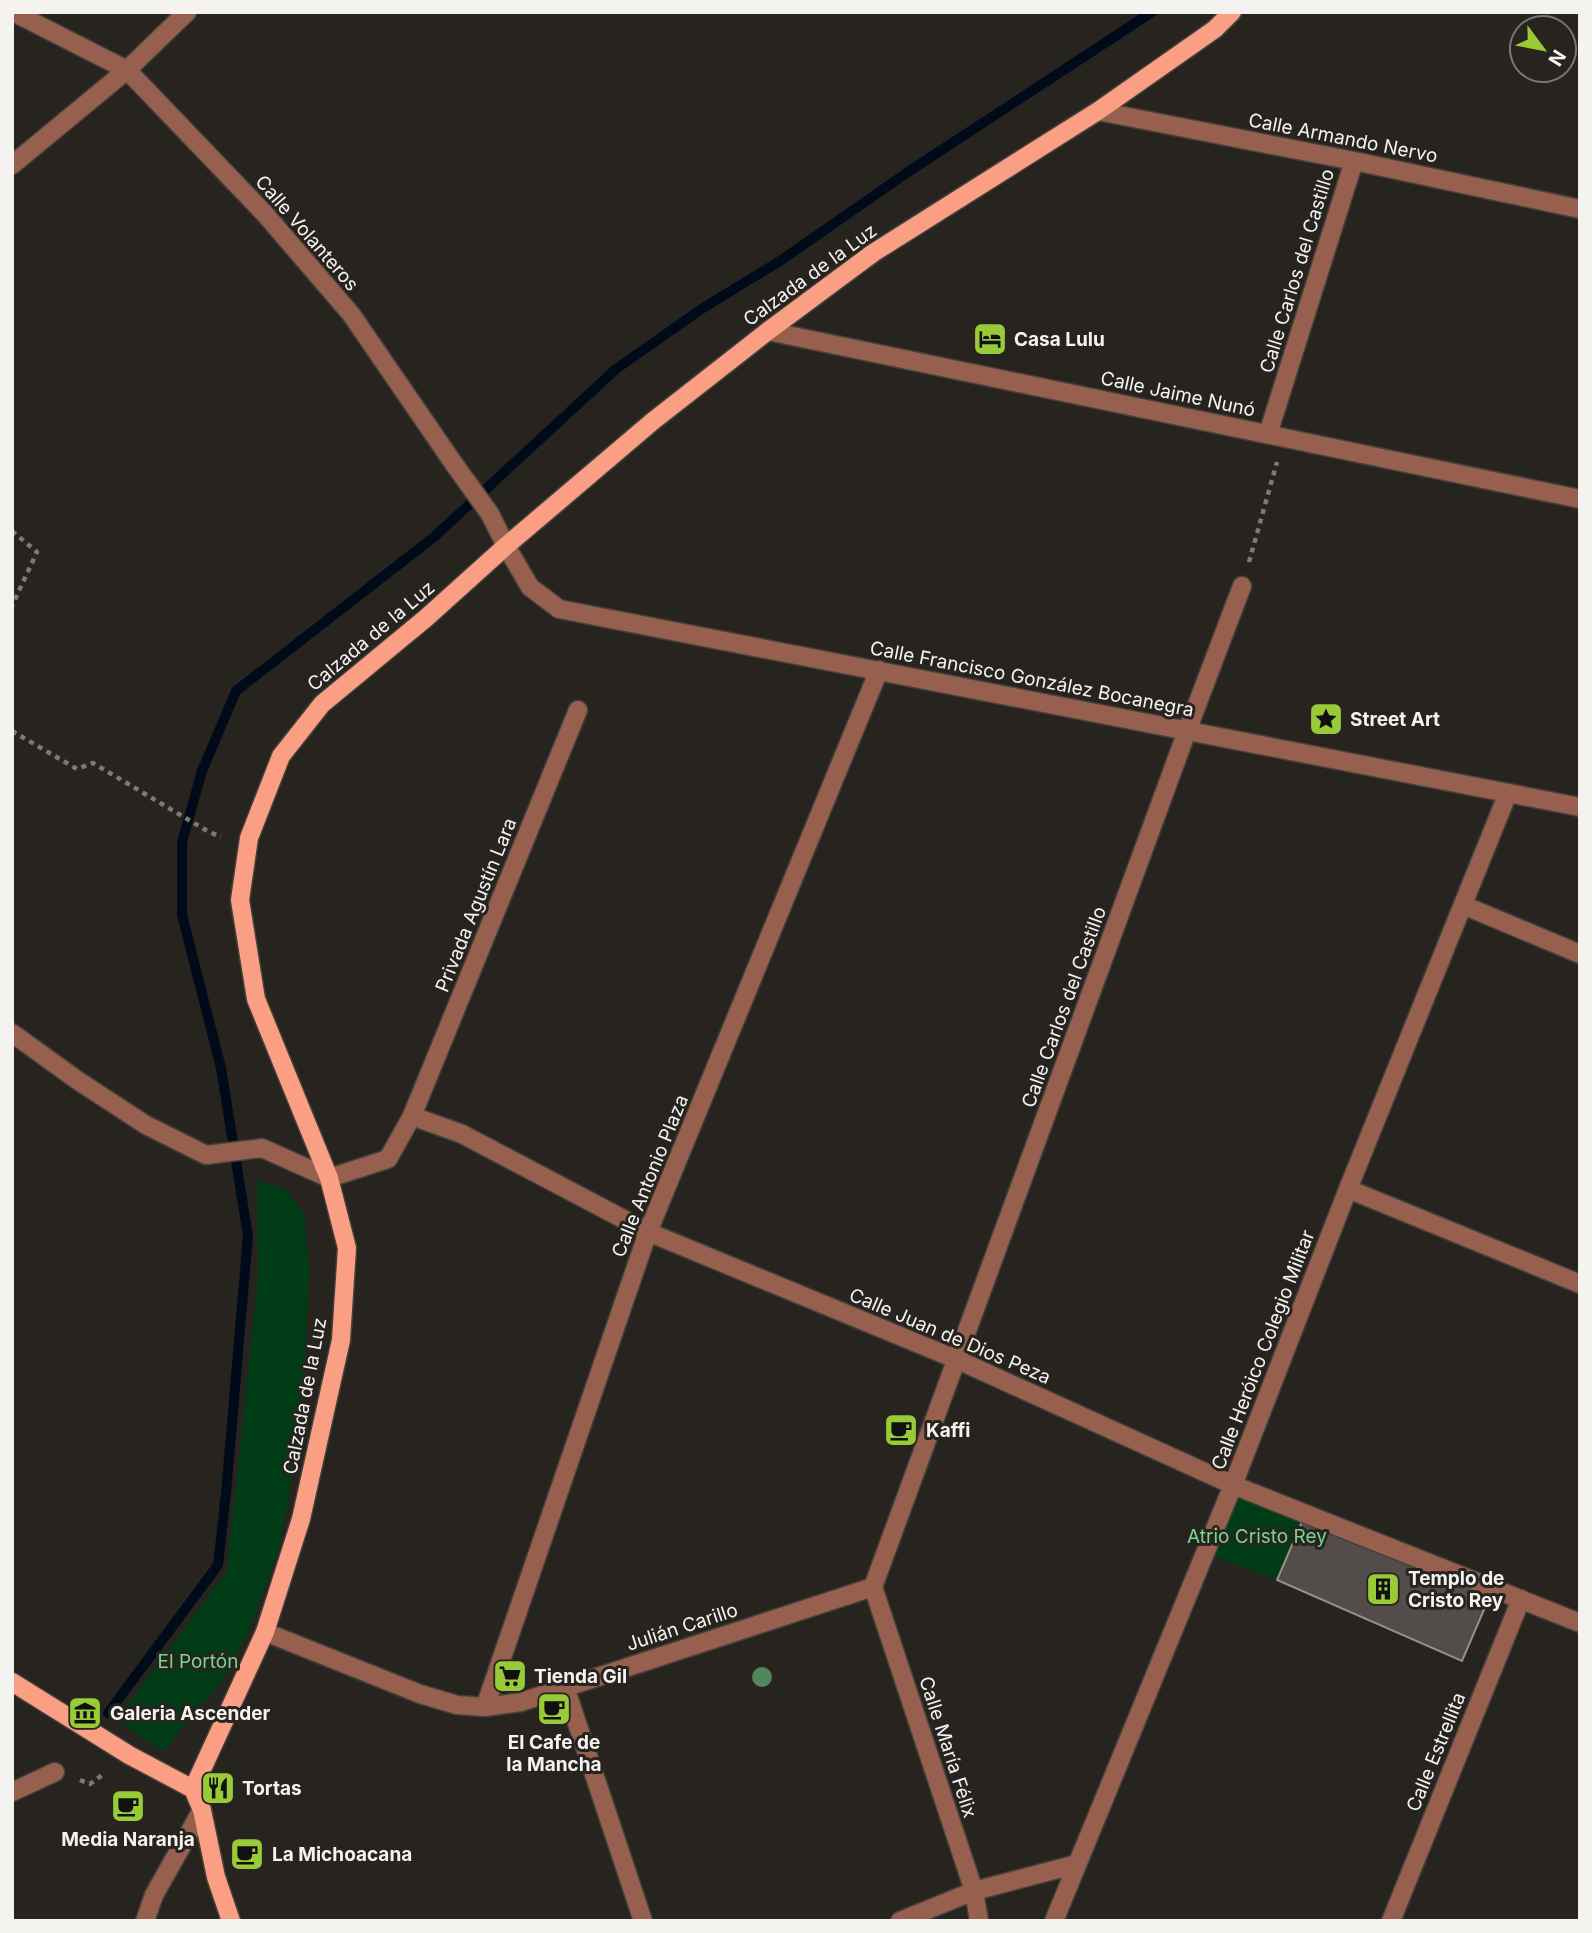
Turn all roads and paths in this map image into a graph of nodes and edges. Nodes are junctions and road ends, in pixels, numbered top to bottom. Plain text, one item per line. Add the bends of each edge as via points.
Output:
1 (13, 12) edge
2 (187, 12) edge
3 (1232, 12) edge
4 (127, 70) junction
5 (1098, 111) junction
6 (1354, 161) junction
7 (12, 165) edge
8 (1580, 209) edge
9 (768, 331) junction
10 (1276, 435) junction
11 (1580, 499) edge
12 (12, 531) edge
13 (506, 546) junction
14 (1242, 586) joint
15 (12, 606) edge
16 (879, 670) junction
17 (578, 710) dead end
18 (12, 731) edge
19 (1187, 731) junction
20 (1508, 793) junction
21 (1580, 807) edge
22 (209, 832) dead end
23 (1463, 905) junction
24 (1580, 954) edge
25 (12, 1033) edge
26 (412, 1116) junction
27 (329, 1178) junction
28 (1348, 1189) junction
29 (648, 1232) junction
30 (1580, 1284) edge
31 (958, 1360) junction
32 (1233, 1485) junction
33 (873, 1587) junction
34 (1521, 1599) junction
35 (1580, 1623) edge
36 (265, 1632) junction
37 (12, 1682) edge
38 (565, 1688) junction
39 (485, 1707) junction
40 (129, 1755) junction
41 (55, 1772) joint
42 (193, 1789) junction
43 (12, 1792) edge
44 (202, 1810) junction
45 (1077, 1864) junction
46 (974, 1891) junction
47 (145, 1921) edge
48 (231, 1921) edge
49 (643, 1921) edge
50 (900, 1921) edge
51 (979, 1921) edge
52 (1054, 1921) edge
53 (1391, 1921) edge

1 - 4 street, Calle Volanteros
2 - 4 street
3 - 5 main road, Calzada de la Luz
4 - 7 street
4 - 13 street, Calle Volanteros via 265,214 351,314 490,514
5 - 6 street, Calle Armando Nervo
5 - 9 main road, Calzada de la Luz via 873,253
6 - 8 street, Calle Armando Nervo
6 - 10 street, Calle Carlos del Castillo
9 - 10 street, Calle Jaime Nunó
9 - 13 main road, Calzada de la Luz
10 - 11 street, Calle Jaime Nunó
10 - 14 path
12 - 15 path via 37,552
13 - 16 street, Calle Francisco González Bocanegra via 530,587 559,609
13 - 27 main road, Calzada de la Luz via 322,704 281,756 249,838 240,900 256,999
14 - 19 street, Calle Carlos del Castillo
16 - 19 street, Calle Francisco González Bocanegra
16 - 29 street, Calle Antonio Plaza
17 - 26 street, Privada Agustín Lara
18 - 22 path via 77,769 93,763
19 - 20 street, Calle Francisco González Bocanegra
19 - 31 street, Calle Carlos del Castillo
20 - 21 street, Calle Francisco González Bocanegra
20 - 23 street, Calle Heróico Colegio Militar
23 - 24 street
23 - 28 street, Calle Heróico Colegio Militar
25 - 27 street via 146,1125 206,1155 262,1148
26 - 27 street via 388,1159
26 - 29 street, Calle Juan de Dios Peza via 462,1134
27 - 36 main road, Calzada de la Luz via 347,1248 341,1340 301,1518
28 - 30 street
28 - 32 street, Calle Heróico Colegio Militar
29 - 31 street, Calle Juan de Dios Peza
29 - 39 street, Calle Antonio Plaza
31 - 32 street, Calle Juan de Dios Peza
31 - 33 street, Calle Carlos del Castillo
32 - 34 street, Calle Juan de Dios Peza
32 - 45 street, Calle Heróico Colegio Militar
33 - 38 street, Julián Carillo
33 - 46 street, Calle María Félix
34 - 35 street, Calle Juan de Dios Peza
34 - 53 street, Calle Estrellita
36 - 39 street, Julián Carillo via 421,1694 457,1705
36 - 42 main road, Calzada de la Luz
37 - 40 main road
38 - 39 street, Julián Carillo
38 - 49 street
40 - 41 path via 90,1784
40 - 42 main road
41 - 43 street
42 - 44 main road
44 - 47 street via 154,1895
44 - 48 main road
45 - 46 street
45 - 52 street, Calle Heróico Colegio Militar
46 - 50 street
46 - 51 street, Calle María Félix

